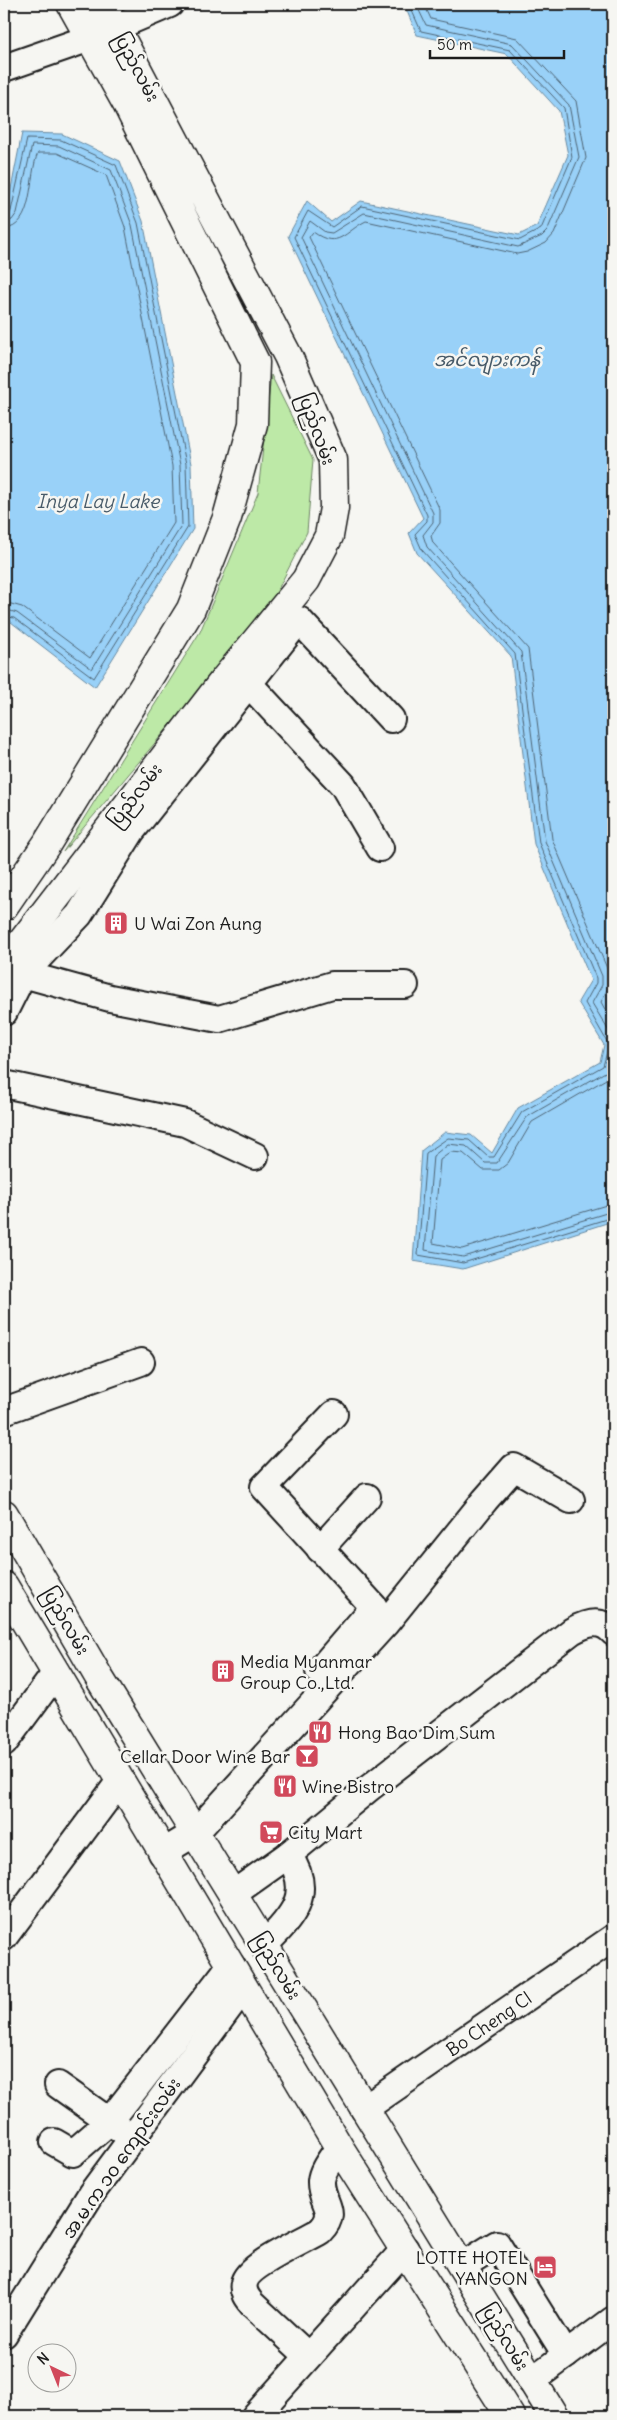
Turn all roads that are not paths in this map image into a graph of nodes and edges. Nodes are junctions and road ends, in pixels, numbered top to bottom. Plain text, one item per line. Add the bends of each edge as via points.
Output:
1 (71, 4) edge
2 (170, 4) edge
3 (110, 15) edge
4 (90, 38) junction
5 (4, 68) edge
6 (140, 100) junction
7 (237, 683) junction
8 (392, 719) dead end
9 (380, 848) dead end
10 (4, 906) edge
11 (13, 974) edge
12 (405, 985) dead end
13 (4, 1012) edge
14 (4, 1084) edge
15 (255, 1156) dead end
16 (141, 1362) dead end
17 (4, 1411) edge
18 (334, 1414) dead end
19 (367, 1497) dead end
20 (571, 1500) dead end
21 (4, 1514) edge
22 (320, 1549) junction
23 (4, 1586) edge
24 (613, 1632) edge
25 (55, 1674) junction
26 (4, 1743) edge
27 (120, 1780) junction
28 (191, 1827) junction
29 (162, 1853) junction
30 (288, 1855) junction
31 (233, 1894) junction
32 (4, 1937) edge
33 (613, 1938) edge
34 (270, 1956) junction
35 (238, 1976) junction
36 (58, 2085) dead end
37 (364, 2109) junction
38 (110, 2121) junction
39 (132, 2138) junction
40 (54, 2142) dead end
41 (339, 2146) junction
42 (405, 2249) junction
43 (462, 2266) junction
44 (613, 2320) edge
45 (4, 2334) edge
46 (566, 2355) junction
47 (308, 2356) junction
48 (531, 2381) junction
49 (505, 2409) edge
50 (256, 2416) edge
51 (554, 2416) edge

1 - 4 highway, ပြည်လမ်း
2 - 3 street
3 - 4 street
3 - 6 highway, ပြည်လမ်း
4 - 5 street
4 - 6 highway, ပြည်လမ်း
6 - 7 highway, ပြည်လမ်း via 288,356 333,460 334,508 329,536 306,580
6 - 10 highway, ပြည်လမ်း via 255,362 253,424 227,518 191,609 46,845
7 - 8 street via 299,620
7 - 9 street via 343,785
7 - 11 highway, ပြည်လမ်း via 15,951
11 - 12 street via 110,998 220,1019 332,985
11 - 13 street
14 - 15 street via 185,1123
16 - 17 street
18 - 22 street via 264,1486
19 - 22 street
20 - 28 street via 514,1467 385,1624
21 - 28 highway, ပြည်လမ်း
22 - 28 street via 374,1607
23 - 25 highway, ပြည်လမ်း
24 - 30 street via 594,1622 572,1631
25 - 26 street
25 - 27 highway, ပြည်လမ်း
27 - 29 highway, ပြည်လမ်း
27 - 32 street
28 - 29 street
28 - 31 highway, ပြည်လမ်း
29 - 35 highway, ပြည်လမ်း
30 - 31 street
30 - 34 street via 297,1868 301,1887 295,1910 282,1928
31 - 34 highway, ပြည်လမ်း
33 - 37 street, Bo Cheng Cl
34 - 35 highway
34 - 37 highway, ပြည်လမ်း
35 - 38 street
35 - 39 street, အ.မ.က ၁၀ ကျောင်းလမ်း
35 - 41 highway, ပြည်လမ်း
36 - 38 street
37 - 43 highway, ပြည်လမ်း
38 - 39 street
38 - 40 street via 73,2152
39 - 45 street, အ.မ.က ၁၀ ကျောင်းလမ်း via 91,2194
41 - 42 highway, ပြည်လမ်း
41 - 47 street via 321,2179 330,2213 328,2223 320,2231 253,2269 244,2282 245,2295 252,2304
42 - 47 street
42 - 49 highway, ပြည်လမ်း
43 - 46 street via 497,2244
43 - 48 highway, ပြည်လမ်း
44 - 46 street
46 - 48 street
47 - 50 street
48 - 49 highway
48 - 51 highway, ပြည်လမ်း

